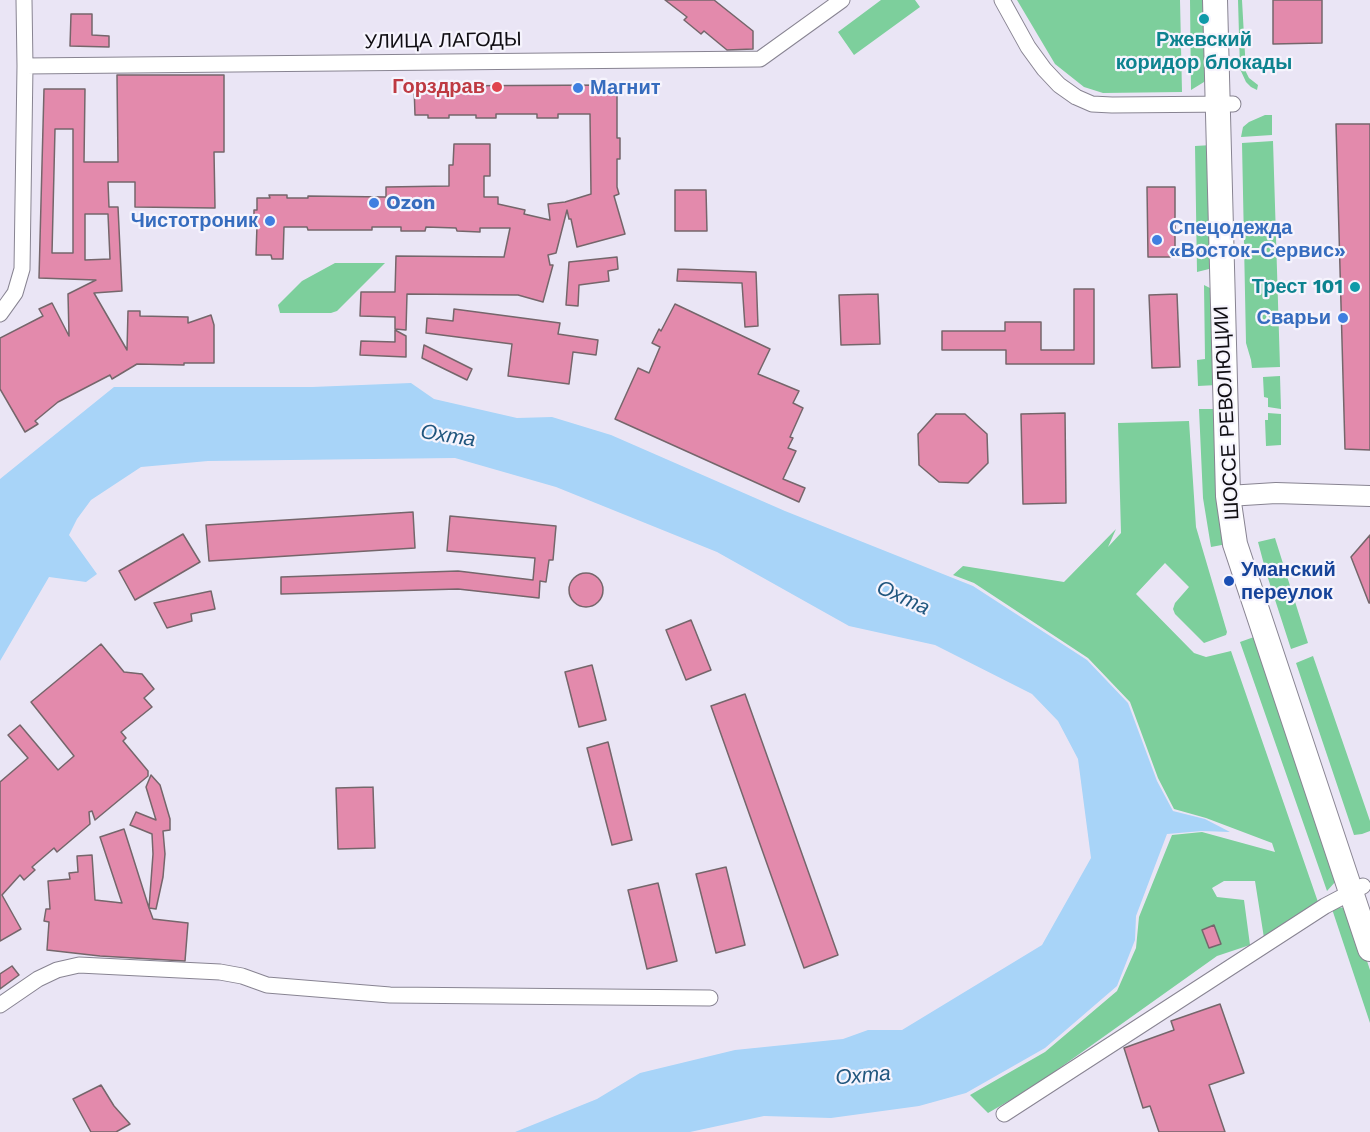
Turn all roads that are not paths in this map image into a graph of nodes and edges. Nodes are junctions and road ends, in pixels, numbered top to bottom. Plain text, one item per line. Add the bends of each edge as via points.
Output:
1 (24, 0) edge
2 (842, 0) edge
3 (1002, 0) edge
4 (1215, 0) edge
5 (1230, 0) edge
6 (25, 66) junction
7 (1226, 104) junction
8 (0, 314) edge
9 (1234, 495) junction
10 (1370, 496) edge
11 (1361, 894) edge
12 (1370, 949) edge
13 (710, 998) dead end
14 (0, 1005) edge
15 (1004, 1114) dead end

1 - 6 street
2 - 6 street, УЛИЦА ЛАГОДЫ via 760,59
3 - 7 street via 1044,69 1076,97 1092,104 1112,105
4 - 7 main road, ШОССЕ РЕВОЛЮЦИИ
5 - 7 main road, ШОССЕ РЕВОЛЮЦИИ
6 - 8 street via 22,269 15,293
7 - 9 main road, ШОССЕ РЕВОЛЮЦИИ
9 - 10 street
9 - 11 main road, ШОССЕ РЕВОЛЮЦИИ via 1235,544 1245,577
11 - 12 main road, ШОССЕ РЕВОЛЮЦИИ
11 - 15 street via 1325,906
13 - 14 street via 390,995 267,986 220,972 79,965 38,979

